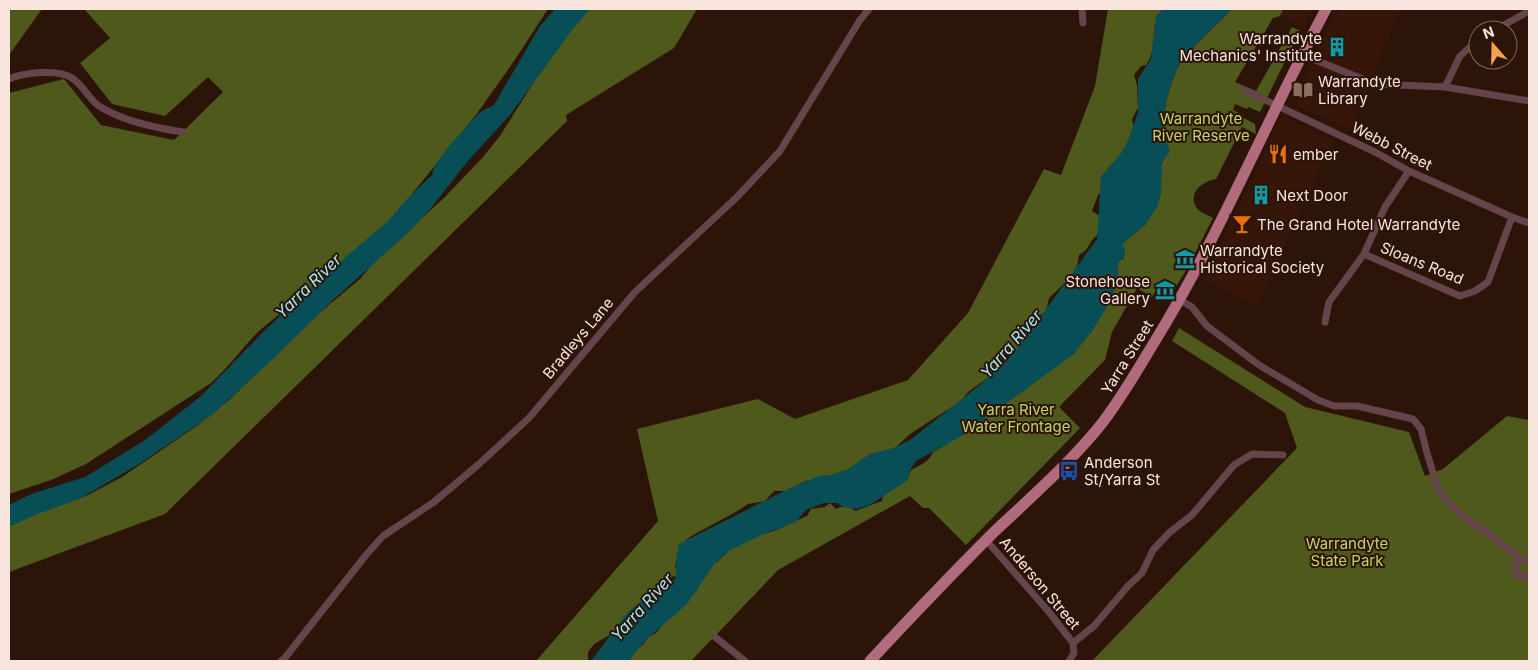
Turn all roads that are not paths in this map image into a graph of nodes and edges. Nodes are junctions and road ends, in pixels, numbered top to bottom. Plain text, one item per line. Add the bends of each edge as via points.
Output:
1 (869, 9) edge
2 (1082, 9) edge
3 (1326, 9) edge
4 (1529, 11) edge
5 (1513, 20) edge
6 (1083, 23) dead end
7 (1468, 49) edge
8 (1303, 55) junction
9 (12, 77) edge
10 (1445, 87) junction
11 (1244, 90) dead end
12 (1529, 100) edge
13 (1278, 105) junction
14 (183, 132) dead end
15 (1409, 171) junction
16 (1512, 217) junction
17 (1529, 223) edge
18 (1364, 254) junction
19 (1180, 300) junction
20 (1325, 322) dead end
21 (1283, 455) dead end
22 (986, 540) junction
23 (1520, 561) junction
24 (1529, 562) edge
25 (1529, 575) edge
26 (716, 637) dead end
27 (1073, 643) junction
28 (281, 661) edge
29 (745, 661) edge
30 (870, 661) edge
31 (1069, 661) edge

1 - 28 street, Bradleys Lane via 780,151 737,197 635,292 529,418 434,502 383,536
2 - 6 street
3 - 8 main road, Yarra Street
4 - 5 street
7 - 10 street via 1460,56
8 - 10 street via 1376,84
8 - 13 main road, Yarra Street
9 - 14 street via 56,72 72,78 98,105 108,110 149,126
10 - 12 street
11 - 13 street, Webb Street
13 - 15 street, Webb Street
13 - 19 main road, Yarra Street
15 - 16 street, Webb Street
15 - 18 street via 1385,207
16 - 17 street, Webb Street
16 - 18 street, Sloans Road via 1488,282 1460,296
18 - 20 street via 1329,302
19 - 22 main road, Yarra Street via 1099,427
19 - 23 street via 1192,307 1207,326 1259,365 1318,400 1334,406 1357,406 1413,419 1421,430 1438,488 1447,501 1515,553
21 - 27 street via 1252,454 1234,464 1192,515 1153,550 1142,573 1094,626
22 - 27 street, Anderson Street
22 - 30 main road, Yarra Street
23 - 24 street
23 - 25 street via 1514,568 1516,574 1521,577
26 - 29 street
27 - 31 street via 1074,653

